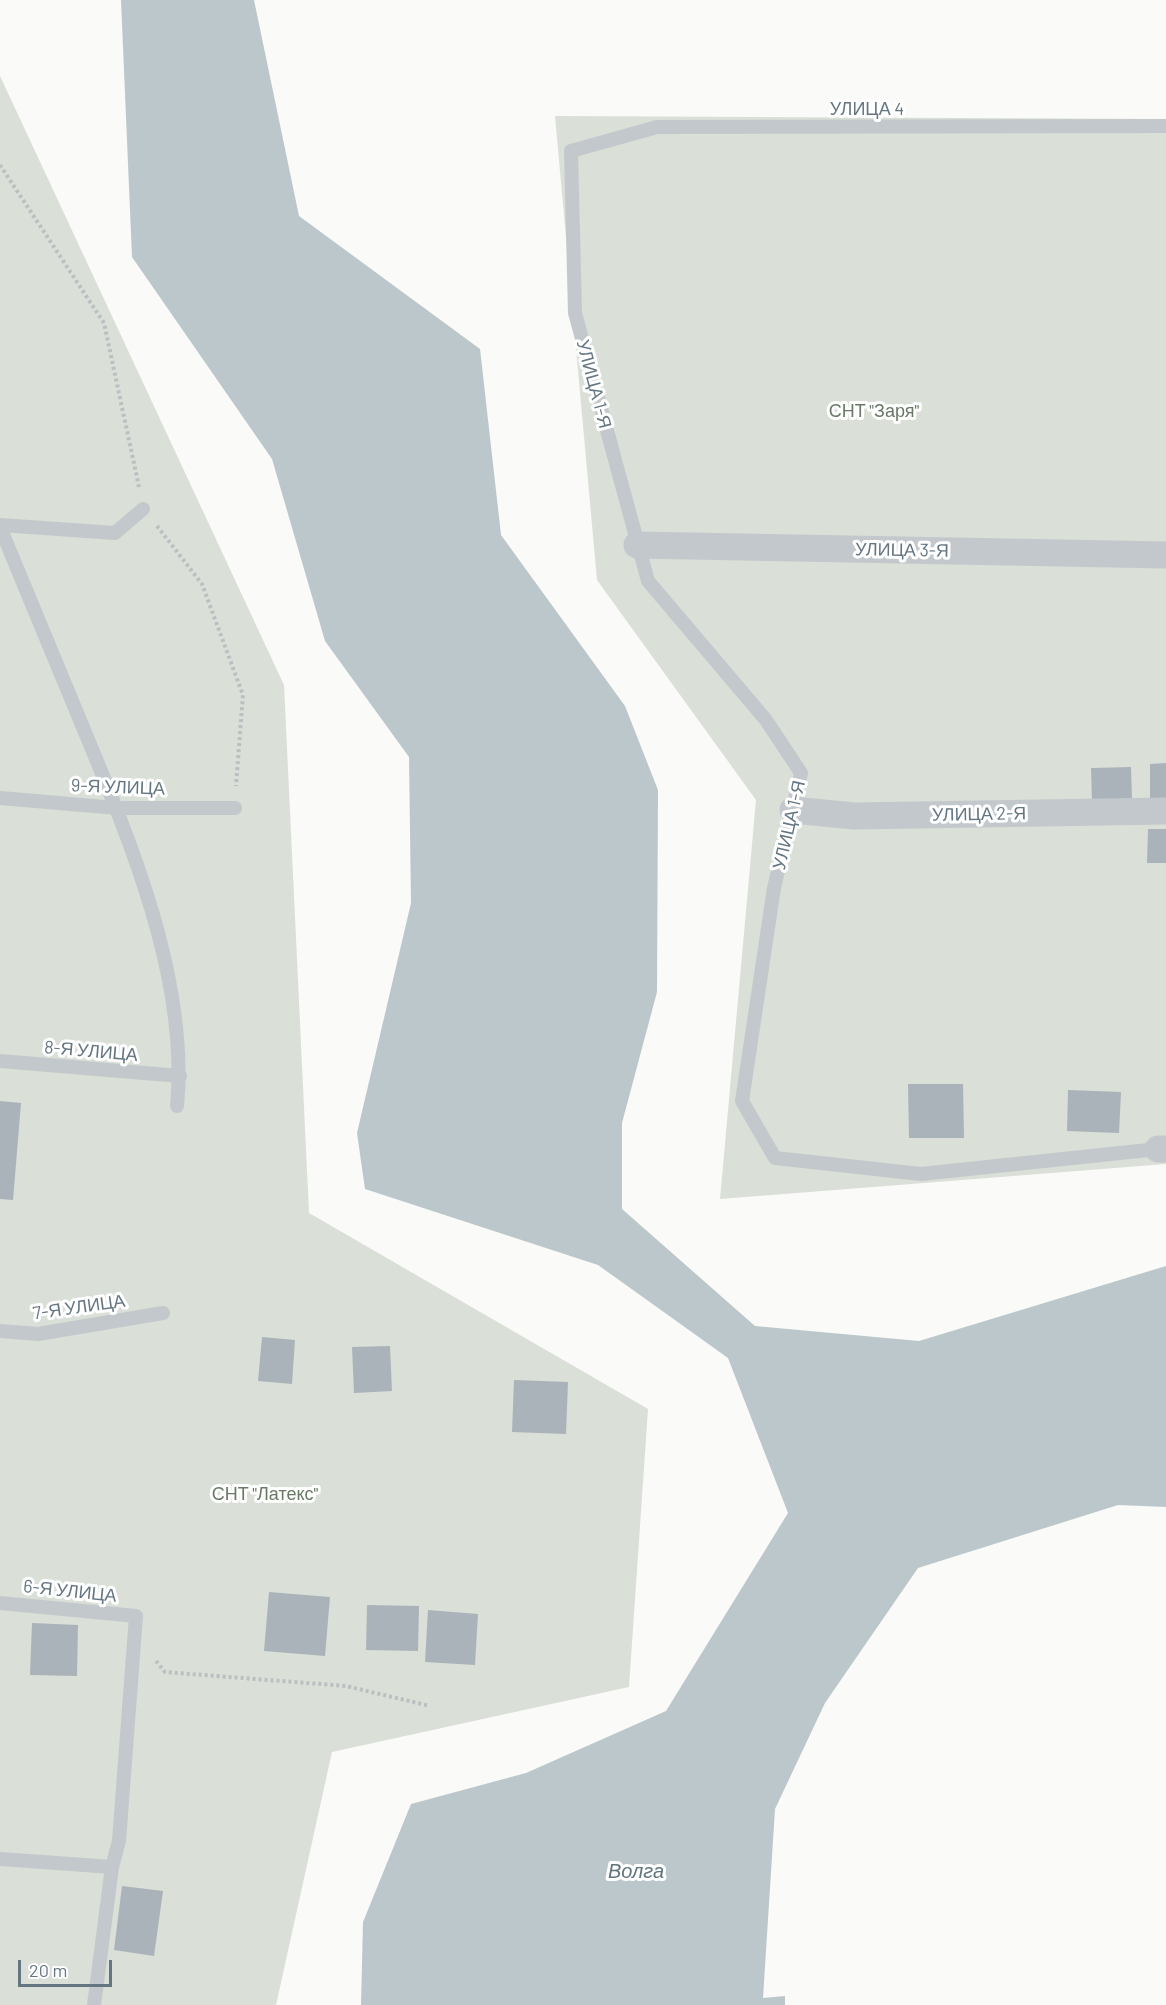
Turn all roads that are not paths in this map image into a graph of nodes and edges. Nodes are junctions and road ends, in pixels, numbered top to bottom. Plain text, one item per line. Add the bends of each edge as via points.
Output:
1 (1166, 126) edge
2 (571, 151) joint
3 (143, 509) road end
4 (0, 526) edge
5 (638, 544) junction
6 (1166, 555) edge
7 (0, 798) edge
8 (117, 808) junction
9 (235, 808) road end
10 (792, 810) junction
11 (1166, 811) edge
12 (0, 1061) edge
13 (180, 1076) junction
14 (177, 1106) dead end
15 (1162, 1149) edge
16 (163, 1314) dead end
17 (0, 1331) edge
18 (0, 1603) edge
19 (0, 1859) edge
20 (112, 1867) junction
21 (94, 2005) edge

1 - 2 lane, УЛИЦА 4 via 657,127
2 - 5 lane, УЛИЦА 1-Я via 575,313
3 - 4 lane via 115,533
4 - 8 lane
5 - 6 street, УЛИЦА 3-Я
5 - 10 lane, УЛИЦА 1-Я via 648,581 766,720 801,772
7 - 8 lane, 9-Я УЛИЦА
8 - 9 lane, 9-Я УЛИЦА
8 - 13 lane via 167,961
10 - 11 street, УЛИЦА 2-Я via 854,816
10 - 15 lane, УЛИЦА 1-Я via 774,888 742,1101 775,1158 921,1174
12 - 13 lane, 8-Я УЛИЦА
13 - 14 lane
16 - 17 lane, 7-Я УЛИЦА via 38,1334
18 - 20 lane, 6-Я УЛИЦА via 136,1616 119,1841
19 - 20 lane
20 - 21 lane

